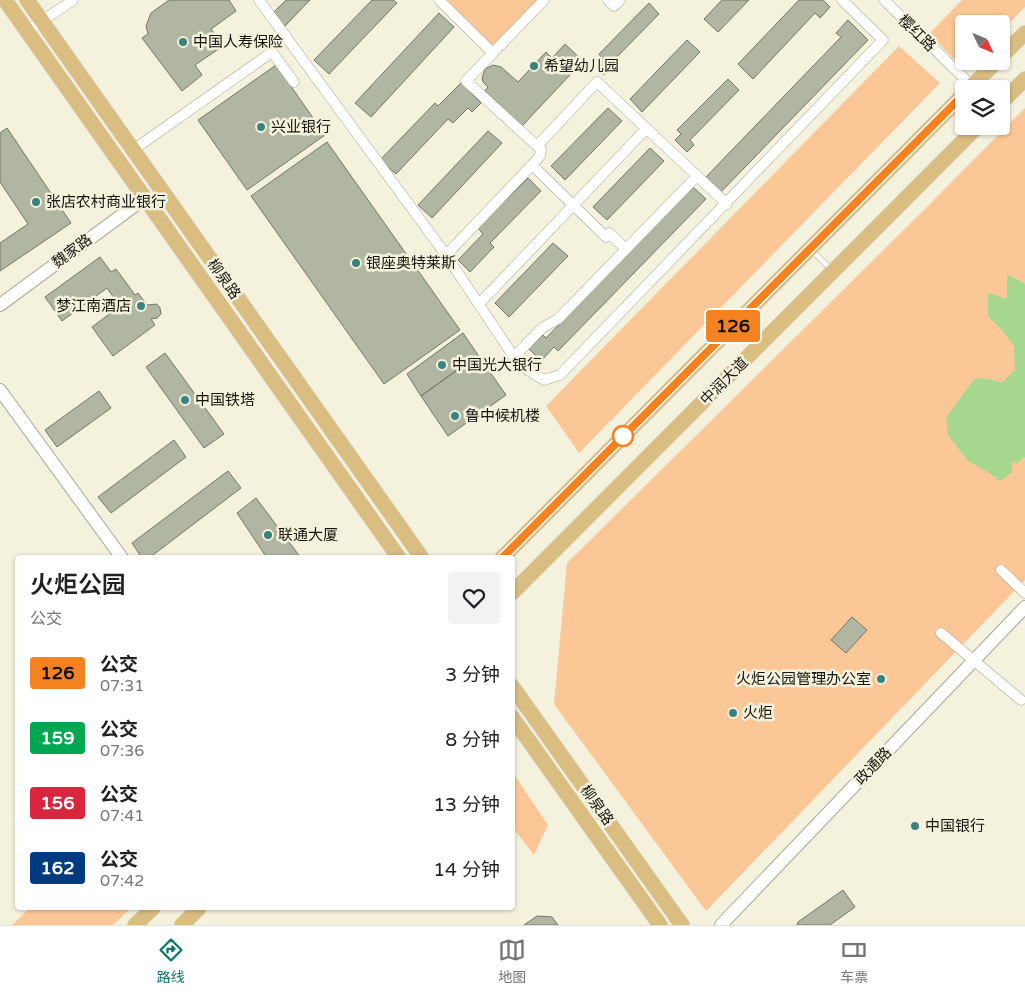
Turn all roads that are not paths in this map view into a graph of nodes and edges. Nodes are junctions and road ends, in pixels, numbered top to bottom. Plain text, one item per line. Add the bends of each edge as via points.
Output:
1 (5, 0) edge
2 (27, 0) edge
3 (73, 0) edge
4 (259, 0) edge
5 (439, 0) edge
6 (544, 0) edge
7 (608, 0) edge
8 (620, 0) edge
9 (842, 0) edge
10 (884, 0) edge
11 (42, 21) junction
12 (27, 32) junction
13 (1025, 33) edge
14 (1010, 48) edge
15 (493, 53) junction
16 (988, 70) edge
17 (1025, 79) edge
18 (959, 80) edge
19 (978, 80) edge
20 (294, 82) dead end
21 (1010, 94) edge
22 (955, 103) edge
23 (646, 129) junction
24 (969, 135) edge
25 (537, 146) junction
26 (133, 150) junction
27 (532, 165) junction
28 (696, 176) junction
29 (145, 198) junction
30 (727, 204) junction
31 (573, 205) junction
32 (810, 248) junction
33 (626, 250) junction
34 (446, 255) junction
35 (833, 272) junction
36 (479, 304) junction
37 (0, 305) edge
38 (514, 357) junction
39 (0, 390) edge
40 (120, 555) edge
41 (397, 555) edge
42 (420, 555) edge
43 (505, 555) edge
44 (1001, 570) dead end
45 (515, 590) edge
46 (1025, 594) edge
47 (1025, 606) edge
48 (941, 633) dead end
49 (973, 660) junction
50 (515, 690) edge
51 (1021, 700) dead end
52 (515, 721) edge
53 (151, 910) edge
54 (197, 910) edge
55 (135, 925) edge
56 (182, 925) edge
57 (660, 925) edge
58 (682, 925) edge
59 (721, 925) edge

1 - 12 main road, 柳泉路
2 - 11 main road, 柳泉路
3 - 11 street
4 - 34 street
5 - 15 street
6 - 15 street
7 - 8 street via 614,6
9 - 30 street via 883,40
10 - 18 street, 樱红路
11 - 12 street
11 - 26 main road, 柳泉路
12 - 29 main road, 柳泉路
13 - 14 main road
15 - 25 street via 466,81
16 - 19 main road
17 - 21 main road
20 - 26 street via 272,52
22 - 32 main road
23 - 25 street via 597,82
23 - 28 street
23 - 31 street
24 - 35 main road, 中润大道
25 - 27 street via 541,149 540,156
26 - 42 main road, 柳泉路
27 - 31 street
27 - 34 street
28 - 30 street
28 - 33 street
29 - 37 street, 魏家路
29 - 41 main road, 柳泉路
30 - 38 street via 560,375 544,380
31 - 33 street via 606,237 610,233
31 - 36 street
32 - 35 lane
32 - 43 main road
33 - 38 street via 558,319 542,328
34 - 36 street
35 - 45 main road, 中润大道
36 - 38 street
39 - 40 street
44 - 46 street
47 - 49 street, 政通路
48 - 49 street
49 - 51 street
49 - 59 street, 政通路
50 - 58 main road, 柳泉路
52 - 57 main road, 柳泉路
53 - 55 main road
54 - 56 main road

